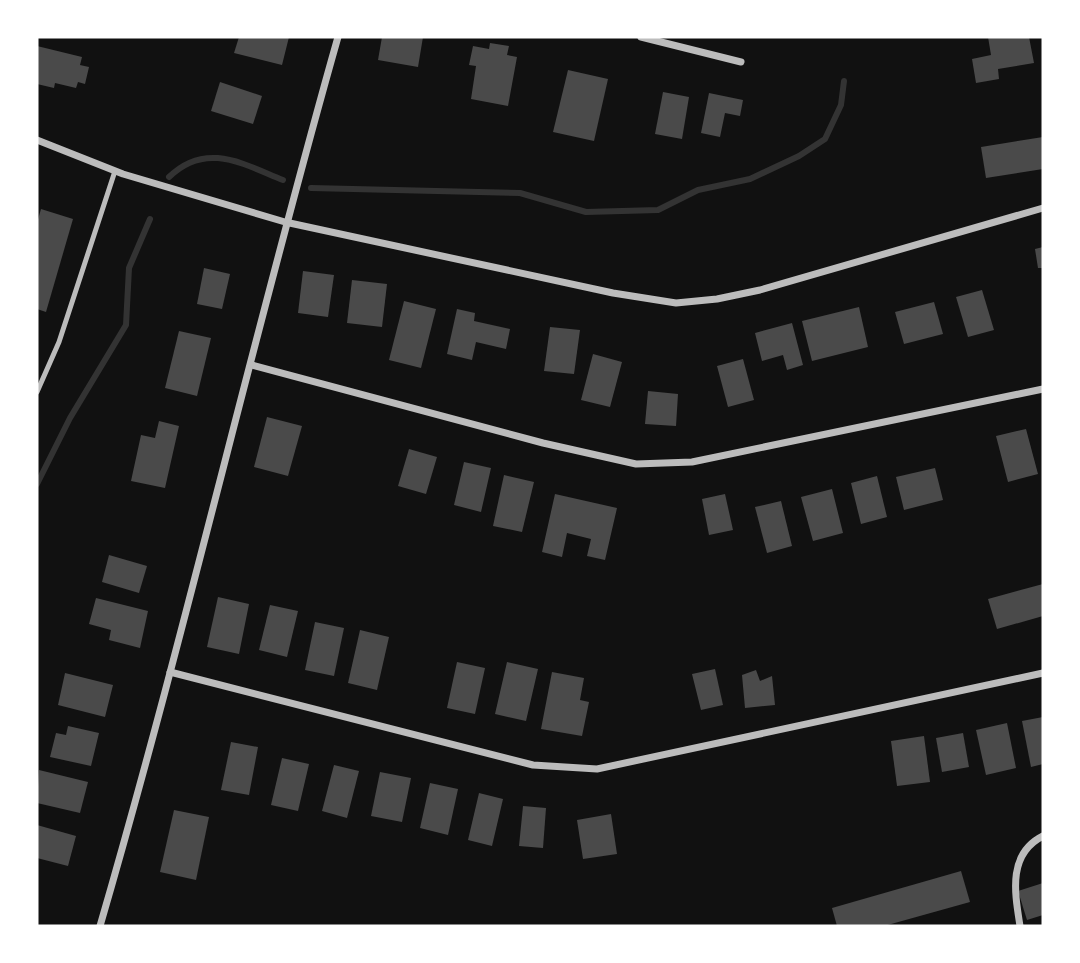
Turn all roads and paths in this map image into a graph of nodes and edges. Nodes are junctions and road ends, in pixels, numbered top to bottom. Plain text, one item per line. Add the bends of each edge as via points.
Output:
1 (338, 37) edge
2 (641, 37) edge
3 (741, 62) dead end
4 (37, 140) edge
5 (115, 171) junction
6 (1043, 208) edge
7 (285, 222) junction
8 (252, 365) junction
9 (1043, 389) edge
10 (37, 392) edge
11 (170, 672) junction
12 (1043, 673) edge
13 (1043, 836) edge
14 (100, 926) edge
15 (1020, 926) edge

1 - 7 street
2 - 3 street
4 - 5 street
5 - 7 street
5 - 10 lane via 59,342
6 - 7 street via 760,290 676,303
7 - 8 street
8 - 9 street via 636,464 692,462
8 - 11 street
11 - 12 street via 533,765 597,769
11 - 14 street
13 - 15 street via 1017,866 1013,883

